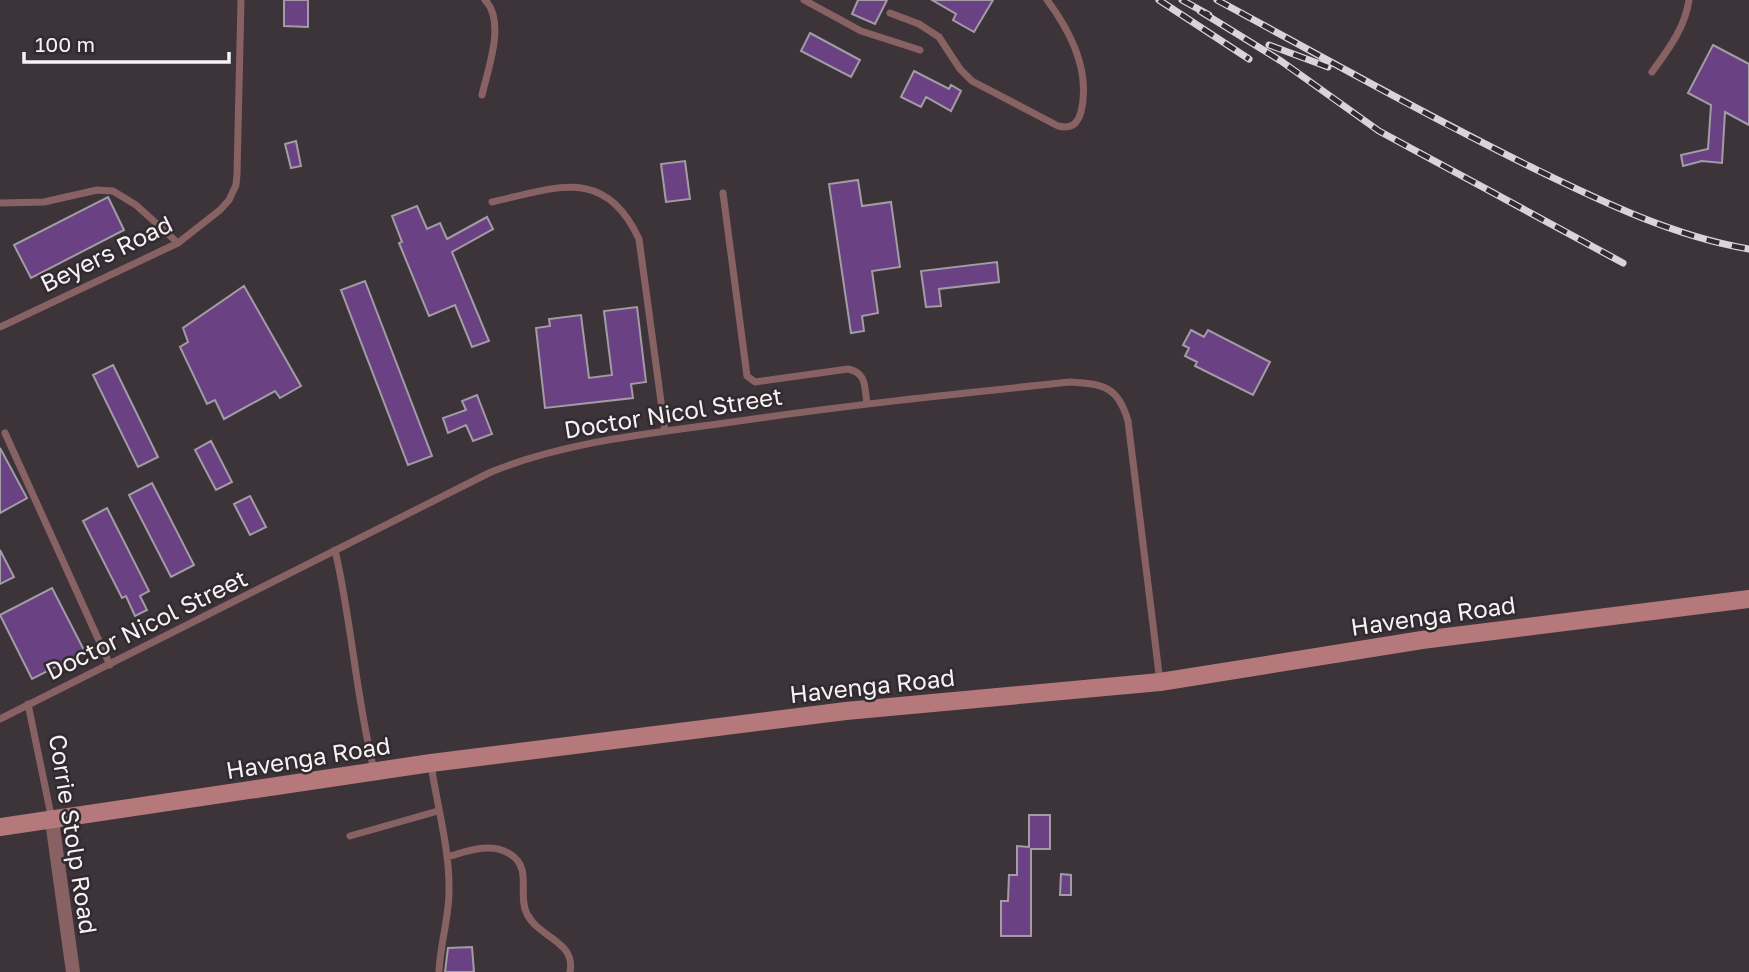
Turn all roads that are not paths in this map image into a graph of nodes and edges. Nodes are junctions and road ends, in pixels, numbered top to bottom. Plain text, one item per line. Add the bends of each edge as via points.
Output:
1 (241, 0) edge
2 (485, 0) edge
3 (804, 0) edge
4 (1047, 0) edge
5 (1689, 0) edge
6 (890, 13) dead end
7 (920, 50) dead end
8 (1652, 72) dead end
9 (482, 95) dead end
10 (723, 193) dead end
11 (492, 202) dead end
12 (0, 203) edge
13 (178, 243) junction
14 (0, 327) edge
15 (867, 403) junction
16 (665, 431) junction
17 (5, 433) dead end
18 (335, 551) junction
19 (1749, 599) edge
20 (110, 665) junction
21 (1160, 682) junction
22 (28, 704) junction
23 (0, 719) edge
24 (431, 764) junction
25 (374, 772) junction
26 (438, 811) junction
27 (52, 821) junction
28 (0, 827) edge
29 (350, 836) dead end
30 (447, 857) junction
31 (73, 972) edge
32 (439, 972) edge
33 (570, 972) edge

1 - 13 lane, Beyers Road via 236,185 220,210
2 - 9 lane via 496,23
3 - 7 lane via 861,32
4 - 6 lane via 1080,63 1085,93 1072,127 1058,126 978,86 966,77 939,37
5 - 8 lane via 1680,30
10 - 15 lane via 747,376 755,382 854,370 863,378
11 - 16 lane via 564,186 582,187 614,203 631,222 639,239
12 - 13 lane via 44,202 97,190 113,191
13 - 14 lane, Beyers Road
15 - 16 lane, Doctor Nicol Street
15 - 21 lane, Doctor Nicol Street via 1070,382 1101,386 1118,396 1128,421
16 - 18 lane, Doctor Nicol Street via 517,462
17 - 20 lane
18 - 20 lane, Doctor Nicol Street
18 - 25 lane
19 - 21 street, Havenga Road via 1422,640
20 - 22 lane, Doctor Nicol Street
21 - 24 street, Havenga Road via 846,711
22 - 23 lane, Doctor Nicol Street
22 - 27 lane, Corrie Stolp Road
24 - 25 street, Havenga Road
24 - 26 lane
25 - 27 street, Havenga Road
26 - 29 lane
26 - 30 lane
27 - 28 street, Havenga Road
27 - 31 street, Corrie Stolp Road
30 - 32 lane via 449,894
30 - 33 lane via 488,847 514,856 522,869 526,913 569,954

